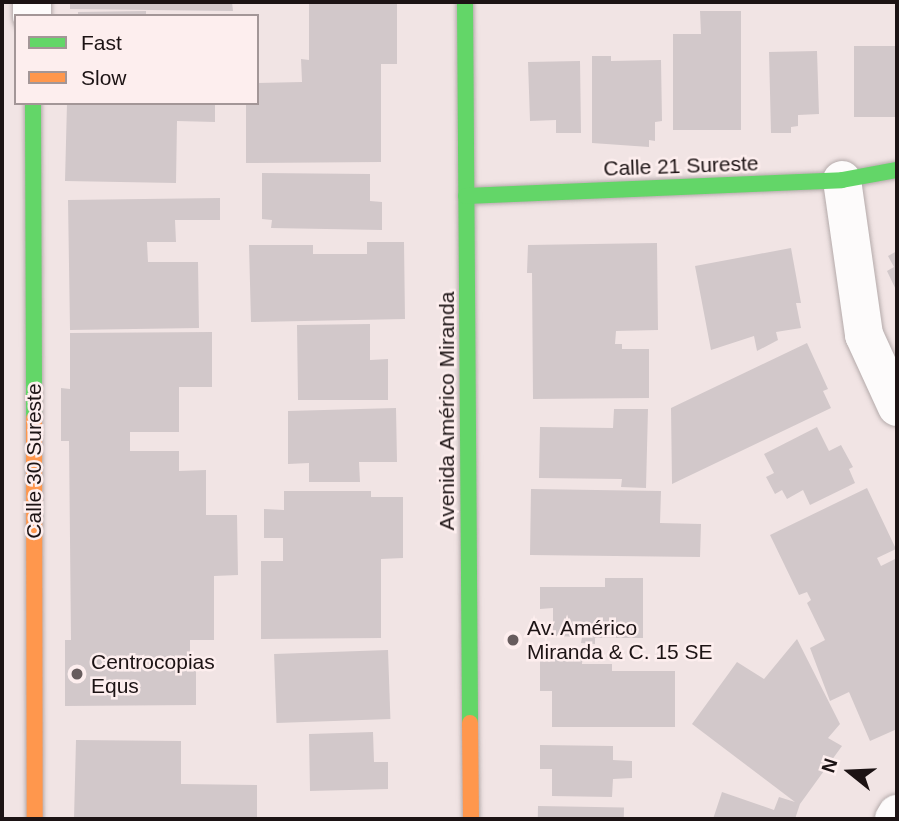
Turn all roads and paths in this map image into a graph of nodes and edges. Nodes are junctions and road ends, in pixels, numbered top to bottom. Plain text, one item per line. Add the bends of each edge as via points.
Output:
1 (465, 2) edge
2 (33, 105) edge
3 (897, 170) edge
4 (842, 180) junction
5 (466, 196) junction
6 (897, 407) edge
7 (897, 814) edge
8 (35, 819) edge
9 (471, 819) edge
10 (894, 819) edge

1 - 5 street, Avenida Américo Miranda
2 - 8 street, Calle 30 Sureste
3 - 4 street, Calle 21 Sureste
4 - 5 street, Calle 21 Sureste
4 - 6 street via 864,335
5 - 9 street, Avenida Américo Miranda
7 - 10 street

